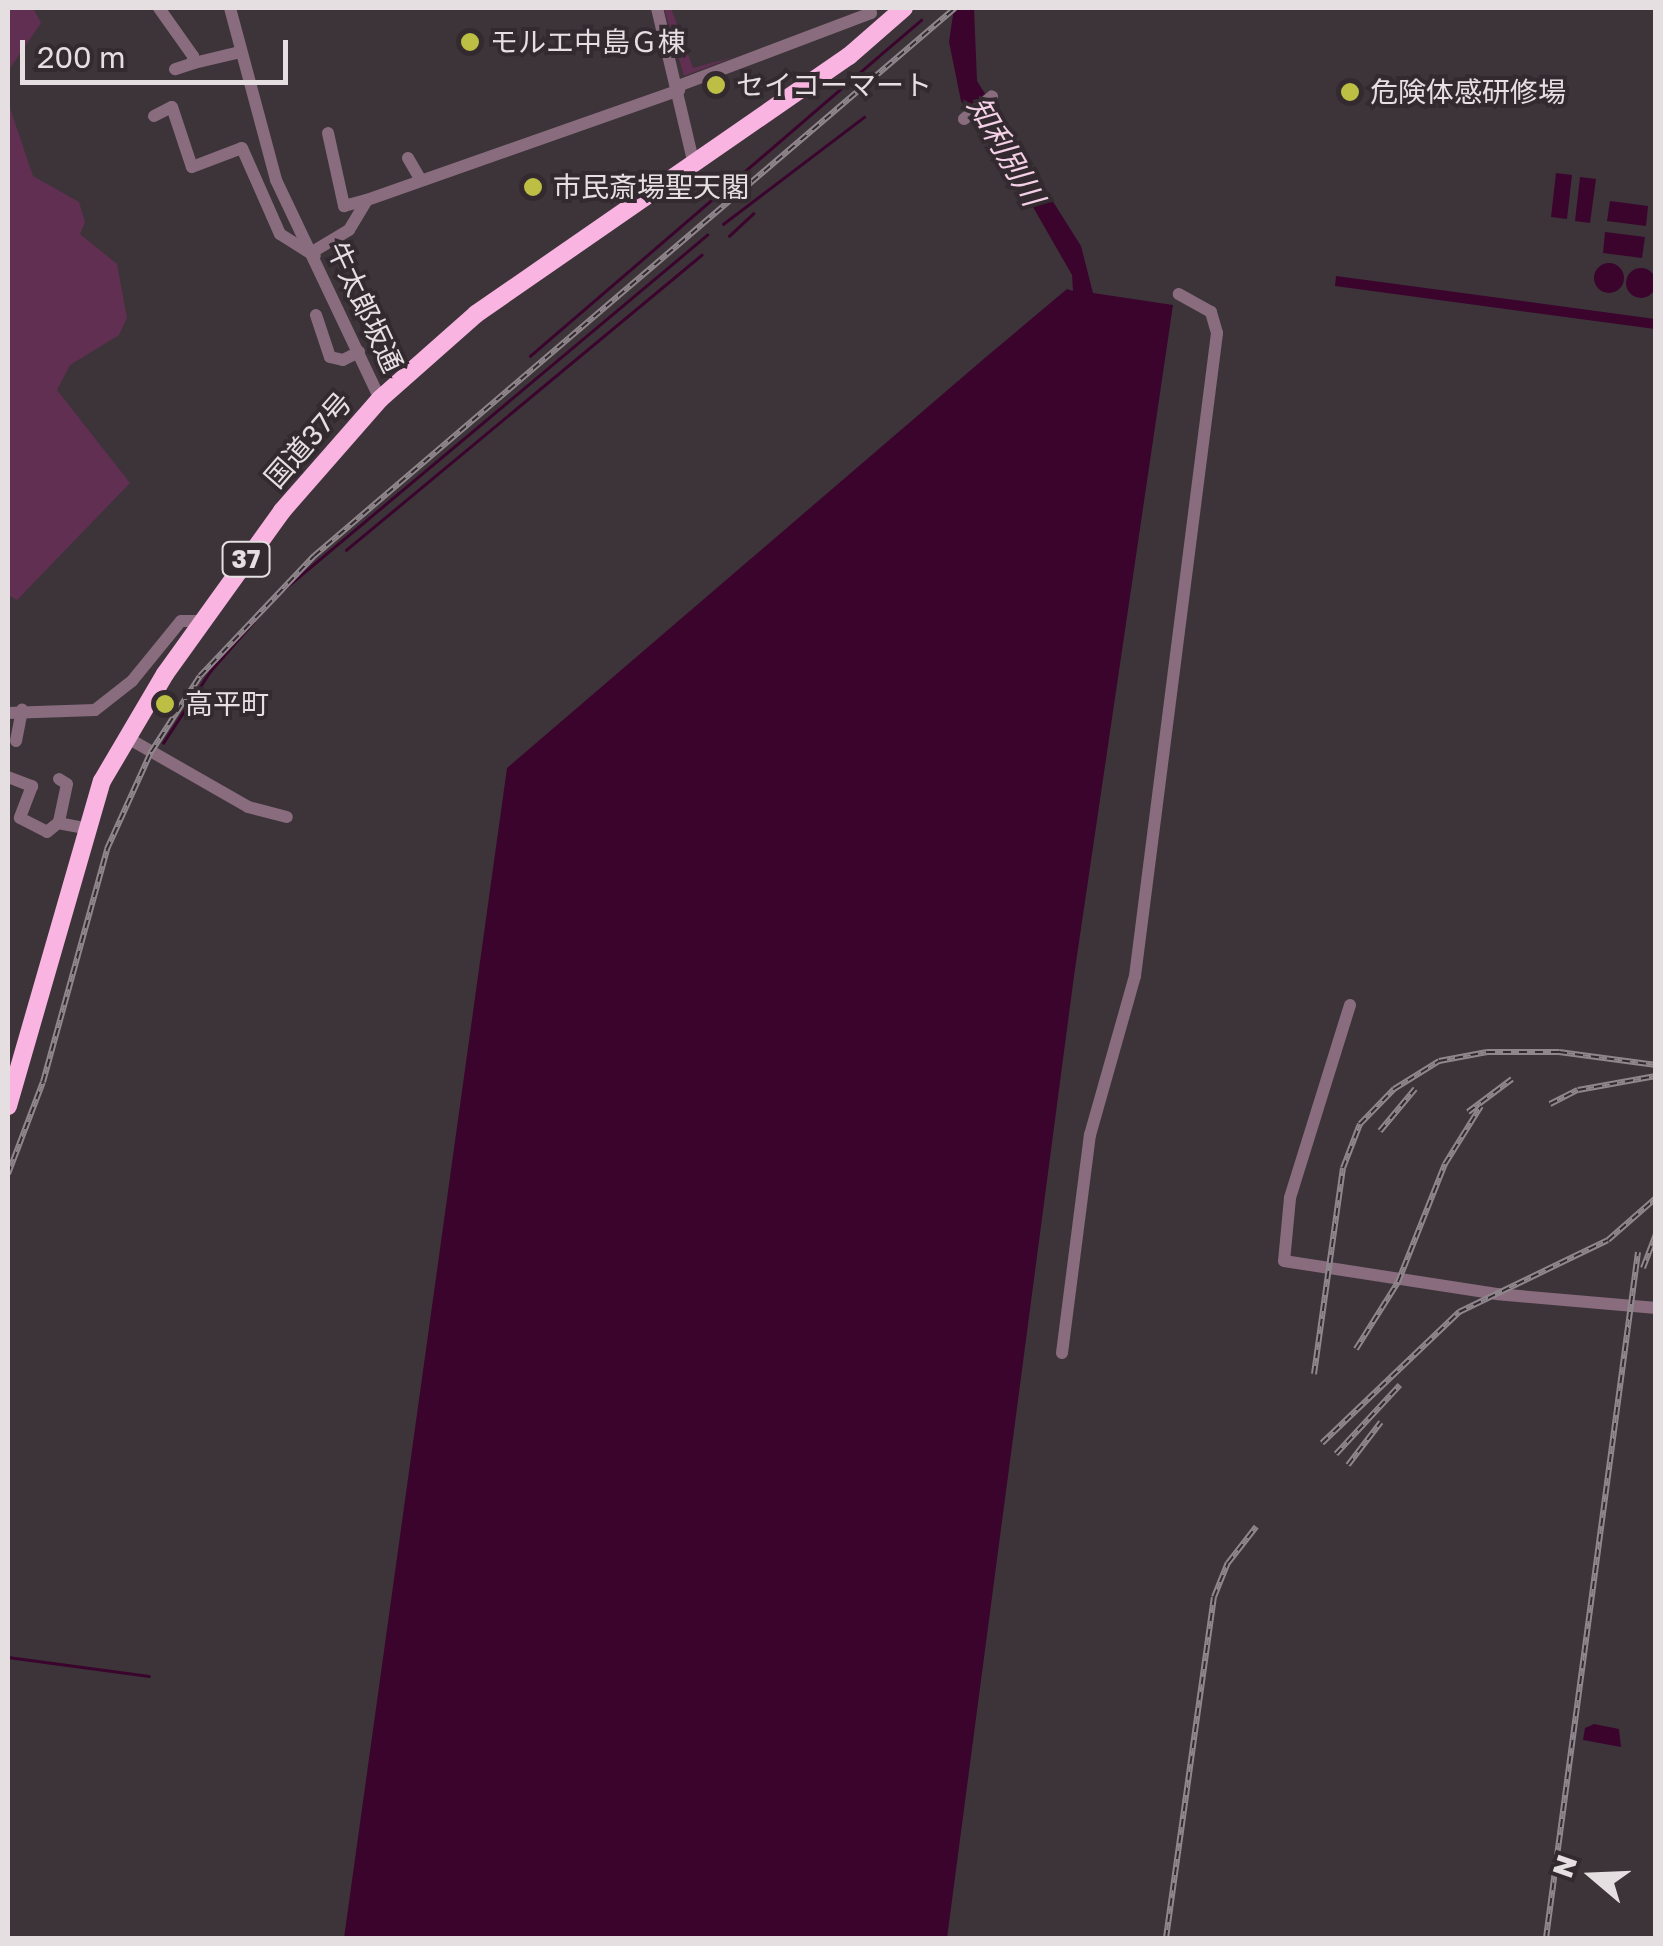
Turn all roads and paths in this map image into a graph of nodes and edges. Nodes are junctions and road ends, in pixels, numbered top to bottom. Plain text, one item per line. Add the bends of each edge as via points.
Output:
1 (159, 8) edge
2 (230, 8) edge
3 (657, 8) edge
4 (869, 8) edge
5 (904, 8) edge
6 (240, 52) junction
7 (194, 64) junction
8 (175, 69) dead end
9 (679, 88) junction
10 (992, 96) dead end
11 (154, 116) dead end
12 (964, 119) dead end
13 (328, 132) dead end
14 (408, 158) dead end
15 (692, 160) junction
16 (194, 167) junction
17 (420, 179) junction
18 (199, 183) dead end
19 (368, 200) junction
20 (316, 254) junction
21 (1179, 294) dead end
22 (316, 315) dead end
23 (359, 352) junction
24 (380, 400) junction
25 (202, 620) junction
26 (15, 711) edge
27 (126, 737) junction
28 (16, 742) dead end
29 (8, 777) edge
30 (59, 778) dead end
31 (287, 817) dead end
32 (59, 823) junction
33 (84, 828) junction
34 (1350, 1005) dead end
35 (8, 1106) edge
36 (1656, 1308) edge
37 (1062, 1354) dead end

1 - 7 street
2 - 6 street
3 - 9 street
4 - 9 street via 871,13
5 - 15 highway, 国道37号 / 37 via 849,56
6 - 7 street
6 - 20 street, 牛太郎坂通 via 276,180
7 - 8 street
9 - 15 street
9 - 17 street
10 - 12 street
11 - 16 street via 172,107
13 - 19 street via 344,206
14 - 17 street
15 - 24 highway, 国道37号 / 37 via 476,314
16 - 18 street
16 - 20 street via 239,142 280,234
17 - 19 street
19 - 20 street via 349,230
20 - 23 street, 牛太郎坂通
21 - 37 street via 1211,312 1217,333 1135,976 1080,1184
22 - 23 street via 330,356 342,360
23 - 24 street, 牛太郎坂通
24 - 25 highway, 国道37号 / 37 via 282,511
25 - 26 street via 180,621 150,662 95,710
25 - 27 highway, 国道37号 / 37
26 - 28 street
27 - 31 street via 248,808
27 - 33 highway, 国道37号 / 37
29 - 32 street via 32,786 20,818 47,832
30 - 32 street via 67,784
32 - 33 street
33 - 35 highway, 国道37号 / 37
34 - 36 street via 1290,1198 1284,1262 1496,1294

